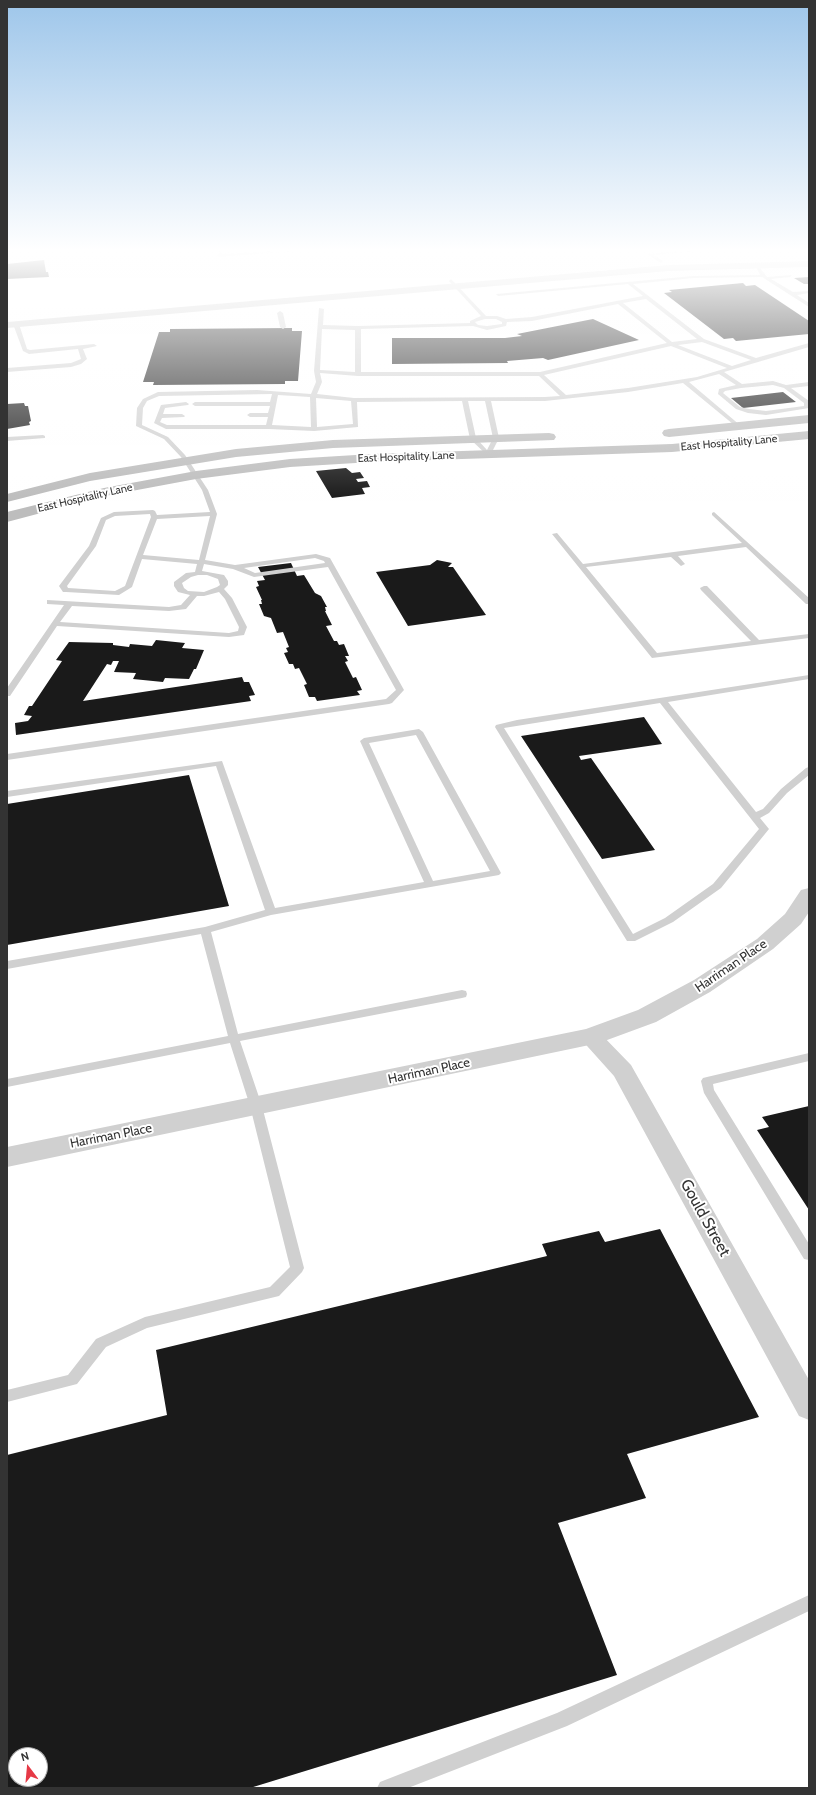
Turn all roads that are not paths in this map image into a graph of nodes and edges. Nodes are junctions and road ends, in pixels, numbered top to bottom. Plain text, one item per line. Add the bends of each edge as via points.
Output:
1 (16, 334) edge
2 (320, 334) edge
3 (358, 334) edge
4 (658, 334) edge
5 (694, 334) edge
6 (702, 340) junction
7 (671, 344) junction
8 (94, 346) dead end
9 (809, 346) edge
10 (80, 347) junction
11 (756, 360) junction
12 (732, 368) junction
13 (7, 370) edge
14 (317, 371) junction
15 (720, 372) junction
16 (358, 374) junction
17 (540, 374) junction
18 (684, 381) junction
19 (809, 384) edge
20 (741, 386) junction
21 (786, 387) junction
22 (275, 393) junction
23 (313, 396) junction
24 (564, 397) junction
25 (354, 400) junction
26 (465, 400) junction
27 (488, 400) junction
28 (186, 404) dead end
29 (195, 404) dead end
30 (273, 404) junction
31 (250, 415) dead end
32 (271, 415) junction
33 (159, 416) junction
34 (182, 416) dead end
35 (809, 419) edge
36 (269, 427) junction
37 (738, 427) junction
38 (314, 428) junction
39 (653, 433) dead end
40 (809, 435) edge
41 (560, 436) dead end
42 (43, 437) dead end
43 (496, 438) junction
44 (472, 439) junction
45 (7, 440) edge
46 (488, 454) junction
47 (186, 460) junction
48 (196, 475) junction
49 (7, 498) edge
50 (214, 514) junction
51 (714, 514) dead end
52 (7, 517) edge
53 (154, 517) junction
54 (555, 534) dead end
55 (746, 545) junction
56 (672, 554) junction
57 (140, 557) junction
58 (202, 562) junction
59 (681, 564) dead end
60 (580, 566) junction
61 (198, 573) junction
62 (704, 588) dead end
63 (220, 589) junction
64 (195, 594) junction
65 (50, 602) dead end
66 (809, 602) edge
67 (69, 604) junction
68 (55, 624) junction
69 (809, 636) edge
70 (757, 643) junction
71 (809, 677) edge
72 (7, 694) edge
73 (662, 700) junction
74 (7, 757) edge
75 (809, 770) edge
76 (7, 794) edge
77 (754, 818) junction
78 (430, 884) junction
79 (809, 895) edge
80 (271, 912) junction
81 (205, 930) junction
82 (7, 966) edge
83 (462, 994) dead end
84 (590, 1037) junction
85 (234, 1039) junction
86 (809, 1057) edge
87 (7, 1083) edge
88 (256, 1106) junction
89 (7, 1157) edge
90 (809, 1255) edge
91 (7, 1396) edge
92 (809, 1407) edge
93 (809, 1603) edge
94 (386, 1788) edge

1 - 10 lane via 25,350 36,352
2 - 14 lane
3 - 16 lane
4 - 7 lane
5 - 6 lane
6 - 7 lane
6 - 11 lane
7 - 12 lane
7 - 17 lane
8 - 10 lane
9 - 11 lane
10 - 13 lane via 84,359 79,363
11 - 12 lane
12 - 15 lane
14 - 16 lane
14 - 23 lane via 319,382
15 - 18 lane
15 - 20 lane
16 - 17 lane
17 - 24 lane
18 - 24 lane
18 - 37 lane
19 - 21 lane
20 - 21 lane via 773,383
20 - 21 lane via 724,388 719,392 738,408 748,411 766,413 807,407 807,402
22 - 23 lane
22 - 30 lane
22 - 47 lane via 158,394 145,400 140,408 139,426 166,438
23 - 25 lane
23 - 38 lane
24 - 27 lane
25 - 26 lane
25 - 38 lane via 356,426
26 - 27 lane
26 - 44 lane
27 - 43 lane
28 - 33 lane via 163,406
29 - 30 lane
30 - 32 lane
31 - 32 lane
32 - 36 lane
33 - 34 lane
33 - 36 lane via 157,422 166,427
35 - 37 main road, East Hospitality Lane
36 - 38 lane
37 - 39 main road, East Hospitality Lane
40 - 46 main road, East Hospitality Lane via 705,446
41 - 43 main road, East Hospitality Lane
42 - 45 lane
43 - 44 main road, East Hospitality Lane
43 - 46 lane
44 - 46 lane
44 - 47 main road, East Hospitality Lane via 295,447
46 - 48 main road, East Hospitality Lane via 335,460
47 - 48 lane
47 - 49 main road, East Hospitality Lane via 90,477
48 - 50 lane
48 - 52 main road, East Hospitality Lane via 104,492
50 - 53 lane
50 - 58 lane
51 - 55 lane
53 - 57 lane
53 - 57 lane via 153,512 114,514 103,519 92,546 63,586 66,590 116,593 128,587
54 - 60 lane
55 - 56 lane
55 - 66 lane
56 - 59 lane
56 - 60 lane
57 - 58 lane
58 - 61 lane
58 - 74 lane via 235,567 316,556 327,560 400,690 389,701
60 - 70 lane via 654,656
61 - 63 lane via 221,577 224,585
61 - 64 lane via 178,582 178,586 187,593
62 - 70 lane
63 - 64 lane
63 - 68 lane via 228,598 243,627 241,633 229,635
64 - 67 lane via 183,607 169,609
65 - 67 lane
67 - 68 lane
68 - 72 lane
69 - 70 lane
71 - 73 lane
73 - 77 lane
73 - 77 lane via 500,726 631,940 670,920 717,886 764,829
75 - 77 lane
76 - 80 lane via 219,763
78 - 78 lane via 496,873 419,732 364,741
78 - 80 lane
79 - 84 street, Harriman Place via 793,919 765,944 702,986 646,1016
80 - 81 lane
81 - 82 lane
81 - 85 lane
83 - 85 lane
84 - 88 street, Harriman Place
84 - 92 street, Gould Street via 623,1071
85 - 87 lane
85 - 88 lane
86 - 90 lane via 707,1081 708,1090
88 - 89 street, Harriman Place
88 - 91 lane via 297,1268 274,1292 145,1323 100,1344 72,1380
93 - 94 lane via 561,1720

